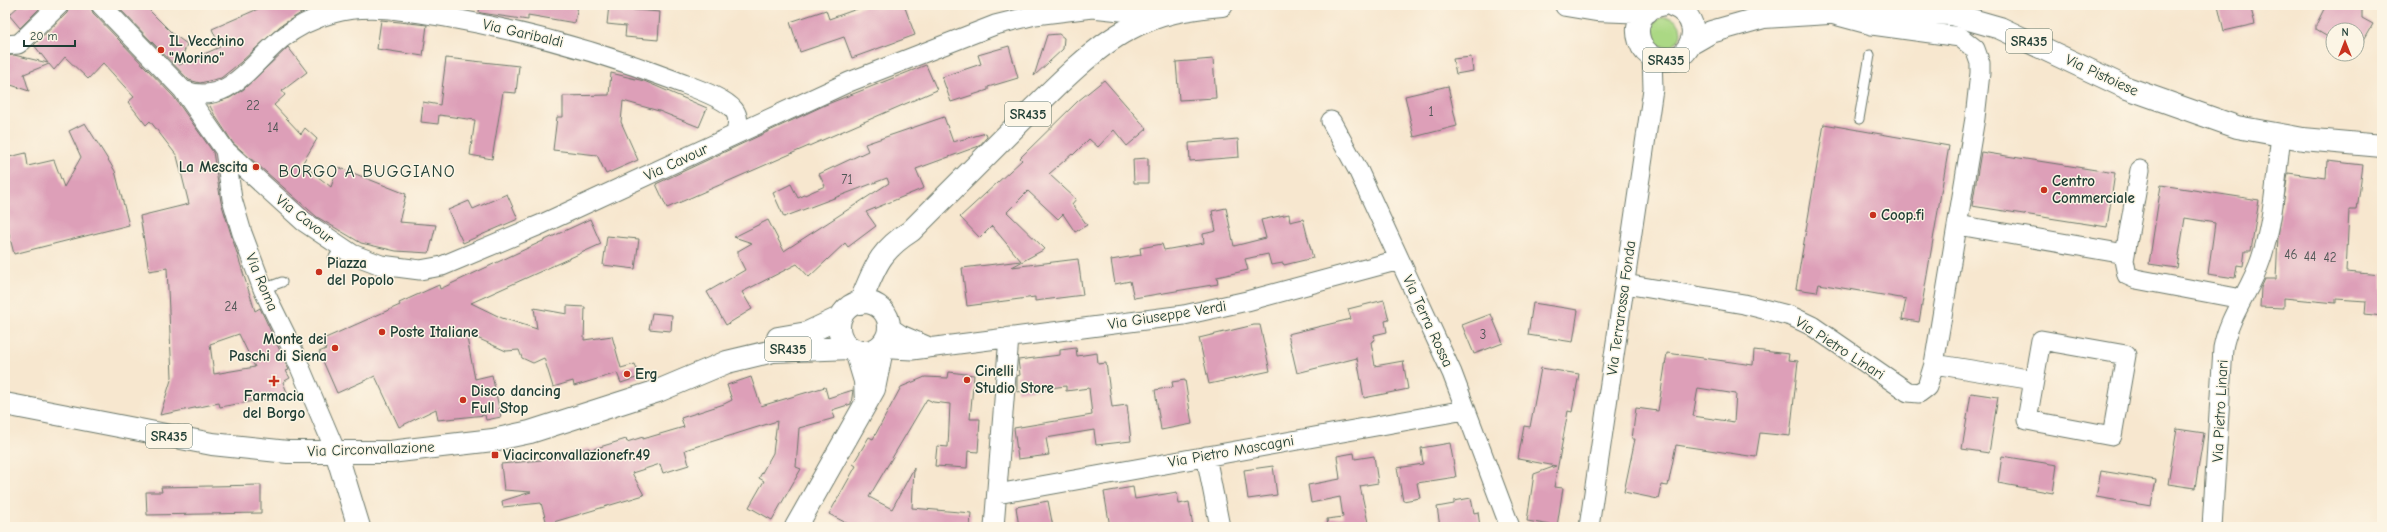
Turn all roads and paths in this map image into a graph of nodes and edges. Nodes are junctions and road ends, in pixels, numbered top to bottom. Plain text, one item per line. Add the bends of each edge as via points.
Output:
1 (59, 5) edge
2 (102, 5) edge
3 (1222, 5) edge
4 (1566, 5) edge
5 (1788, 6) dead end
6 (1654, 8) edge
7 (1160, 10) edge
8 (1596, 10) junction
9 (1680, 11) edge
10 (1824, 12) junction
11 (1764, 17) junction
12 (1638, 37) junction
13 (5, 45) edge
14 (1683, 51) junction
15 (1870, 55) dead end
16 (1652, 56) junction
17 (1653, 89) junction
18 (183, 90) junction
19 (1859, 119) dead end
20 (1331, 121) dead end
21 (736, 134) junction
22 (2281, 135) junction
23 (2382, 146) edge
24 (226, 150) junction
25 (2140, 170) dead end
26 (1958, 225) junction
27 (911, 231) junction
28 (2125, 254) junction
29 (1400, 260) junction
30 (282, 282) dead end
31 (1625, 284) junction
32 (263, 289) junction
33 (2242, 299) junction
34 (860, 303) junction
35 (841, 317) junction
36 (884, 327) junction
37 (1009, 337) junction
38 (854, 350) junction
39 (727, 362) junction
40 (1934, 364) junction
41 (2034, 380) junction
42 (866, 403) junction
43 (5, 404) edge
44 (1466, 410) junction
45 (336, 452) junction
46 (1206, 456) junction
47 (997, 494) junction
48 (359, 527) edge
49 (796, 527) edge
50 (994, 527) edge
51 (1220, 527) edge
52 (1510, 527) edge
53 (1589, 527) edge
54 (2212, 527) edge

1 - 13 street via 18,44
2 - 18 street, Via Cavour
3 - 7 main road, SR435
4 - 8 main road, SR435
5 - 10 lane, Via Pistoiese
6 - 8 main road, SR435
6 - 12 main road, SR435 via 1639,24
7 - 21 street, Via Cavour via 1092,8 1035,15 995,25 849,82
7 - 27 main road, SR435 via 1128,29 1067,77
8 - 12 main road, SR435
9 - 11 main road, Via Pistoiese / SR435
9 - 14 main road, Via Pistoiese / SR435 via 1693,27
10 - 11 main road, Via Pistoiese / SR435
10 - 22 main road, Via Pistoiese / SR435 via 1933,12 1984,22 2150,97 2236,127
10 - 26 street via 1872,25 1960,37 1975,49 1980,73
11 - 14 main road, Via Pistoiese / SR435 via 1711,32
12 - 16 main road, SR435 via 1643,48
14 - 16 main road, SR435 via 1664,60
14 - 17 street, Via Terrarossa Fonda
15 - 19 lane
16 - 17 street, Via Terrarossa Fonda
17 - 31 street, Via Terrarossa Fonda
18 - 21 street, Via Garibaldi via 200,96 235,83 266,52 294,30 315,18 352,8 374,8 426,13 579,46 699,90 728,105 735,111 738,120
18 - 24 street, Via Cavour
20 - 29 street, Via Terra Rossa via 1360,172
21 - 24 street, Via Cavour via 542,224 442,266 420,270 397,268 337,252
22 - 23 main road, Via Pistoiese / SR435
22 - 33 street, Via Pietro Linari via 2265,246
24 - 32 street, Via Roma via 232,199
25 - 28 street
26 - 28 street
26 - 40 street
27 - 34 main road, SR435 via 885,251
27 - 36 main road, SR435 via 886,272
28 - 33 street via 2124,267 2129,277
29 - 37 street, Via Giuseppe Verdi via 1203,311
29 - 44 street, Via Terra Rossa via 1452,373
30 - 32 lane
31 - 40 street, Via Pietro Linari via 1744,304 1791,316 1812,326 1908,392 1924,391
31 - 53 street, Via Terrarossa Fonda
32 - 45 street, Via Roma via 290,344
33 - 54 street, Via Pietro Linari via 2230,321 2223,348
34 - 35 main road, Via Circonvallazione / SR435 via 848,309
34 - 36 main road via 870,303
35 - 38 main road via 841,337
35 - 39 main road, Via Circonvallazione / SR435 via 807,333 746,347
36 - 37 street, Via Giuseppe Verdi via 892,349 904,351
36 - 38 main road, Via Circonvallazione / SR435 via 868,352
36 - 42 main road via 875,384
37 - 47 street
38 - 39 main road, Via Circonvallazione / SR435 via 773,351
38 - 42 main road via 865,381
39 - 45 main road, Via Circonvallazione / SR435 via 651,394 557,425 511,437 421,450
40 - 41 street
41 - 41 street via 2027,420 2112,436 2126,355 2041,340
42 - 49 main road
43 - 45 main road, Via Circonvallazione / SR435 via 212,444 280,452
44 - 46 street, Via Pietro Mascagni
44 - 52 street, Via Terra Rossa
45 - 48 main road
46 - 47 street, Via Pietro Mascagni
46 - 51 street
47 - 50 street

